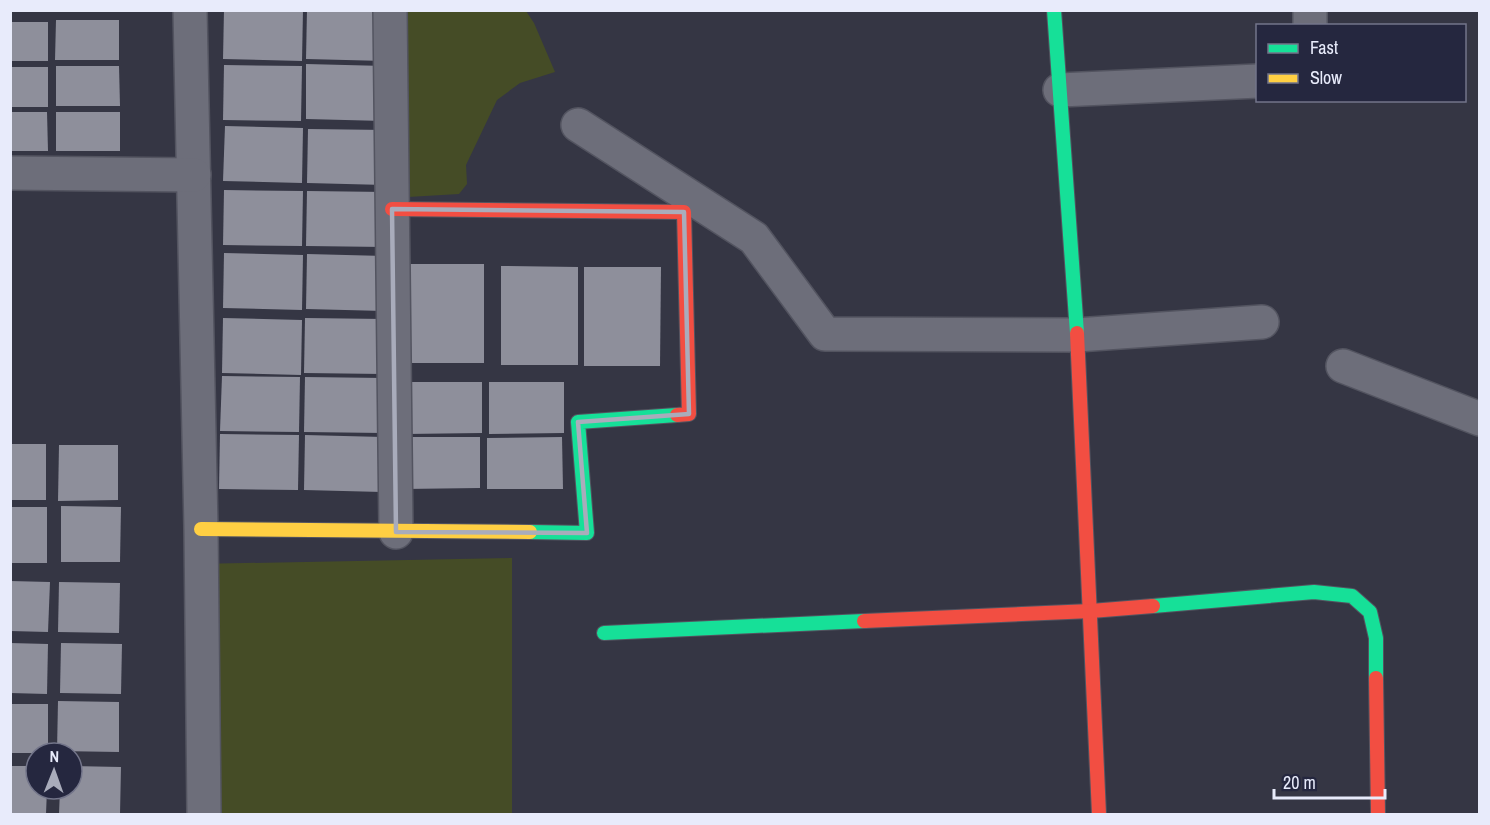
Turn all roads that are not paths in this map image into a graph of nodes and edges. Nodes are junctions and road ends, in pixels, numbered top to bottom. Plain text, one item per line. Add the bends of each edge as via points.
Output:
1 (190, 10) edge
2 (390, 10) edge
3 (1054, 10) edge
4 (1256, 81) edge
5 (1060, 90) junction
6 (578, 125) dead end
7 (10, 173) edge
8 (194, 175) junction
9 (392, 209) junction
10 (1262, 322) dead end
11 (1077, 334) junction
12 (1343, 366) dead end
13 (1479, 419) edge
14 (201, 529) junction
15 (396, 532) junction
16 (1091, 611) junction
17 (604, 633) dead end
18 (204, 814) edge
19 (1099, 814) edge
20 (1378, 814) edge

1 - 8 street
2 - 9 street
3 - 5 street
4 - 5 street
5 - 11 street
6 - 11 street via 754,238 825,334
7 - 8 street
8 - 14 street
9 - 15 street
9 - 15 street via 684,212 689,414 578,422 587,533
10 - 11 street
11 - 16 street
12 - 13 street
14 - 15 street
14 - 18 street
16 - 17 street
16 - 19 street
16 - 20 street via 1314,592 1352,596 1371,612 1376,639

